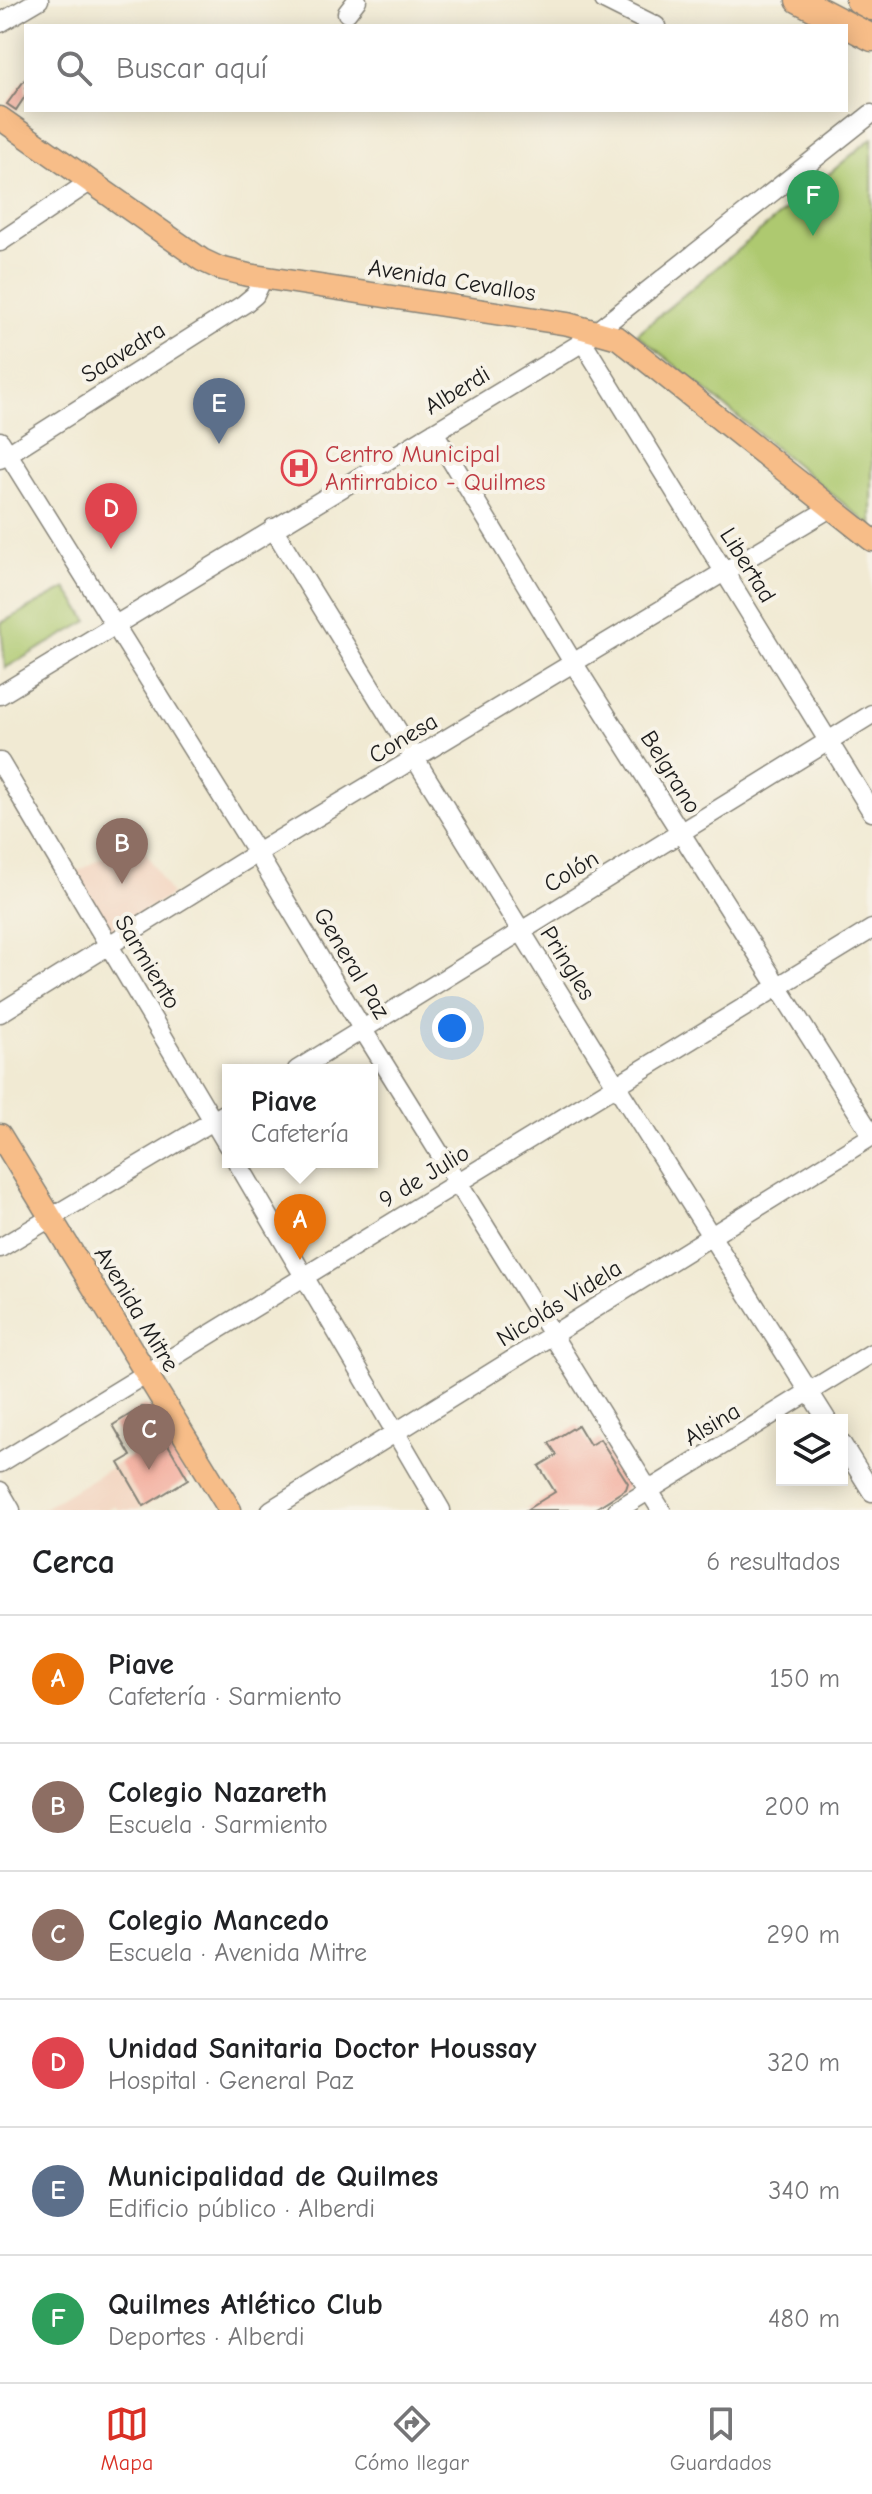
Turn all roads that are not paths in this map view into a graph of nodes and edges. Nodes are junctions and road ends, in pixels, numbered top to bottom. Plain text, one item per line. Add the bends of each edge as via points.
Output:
1 (39, 0) edge
2 (604, 0) edge
3 (799, 0) edge
4 (859, 0) edge
5 (872, 7) edge
6 (0, 23) edge
7 (652, 24) edge
8 (845, 24) edge
9 (848, 26) edge
10 (872, 38) edge
11 (859, 115) edge
12 (0, 118) edge
13 (91, 181) junction
14 (0, 242) edge
15 (263, 278) junction
16 (591, 337) junction
17 (434, 432) junction
18 (2, 451) edge
19 (832, 507) junction
20 (273, 528) junction
21 (872, 540) edge
22 (725, 573) junction
23 (115, 626) junction
24 (574, 664) junction
25 (0, 695) edge
26 (872, 714) edge
27 (828, 741) junction
28 (415, 758) junction
29 (0, 762) edge
30 (872, 812) edge
31 (680, 833) junction
32 (257, 853) junction
33 (872, 929) edge
34 (520, 930) junction
35 (109, 943) junction
36 (777, 987) junction
37 (0, 1013) edge
38 (363, 1030) junction
39 (307, 1064) edge
40 (616, 1085) junction
41 (221, 1116) edge
42 (0, 1135) edge
43 (872, 1135) edge
44 (240, 1168) edge
45 (459, 1184) junction
46 (50, 1217) junction
47 (712, 1237) junction
48 (0, 1248) edge
49 (304, 1277) junction
50 (554, 1333) junction
51 (872, 1353) edge
52 (146, 1375) junction
53 (809, 1392) junction
54 (823, 1414) edge
55 (395, 1434) junction
56 (848, 1454) edge
57 (0, 1463) edge
58 (649, 1490) junction
59 (0, 1491) edge
60 (872, 1492) edge
61 (11, 1510) edge
62 (230, 1510) edge
63 (271, 1510) edge
64 (441, 1510) edge
65 (617, 1510) edge
66 (661, 1510) edge

1 - 6 street
2 - 7 street
3 - 8 highway
4 - 5 highway
9 - 10 highway
11 - 16 street, Alberdi
12 - 13 main road, Avenida Cevallos
13 - 14 street
13 - 15 main road, Avenida Cevallos via 202,260
15 - 16 main road, Avenida Cevallos via 568,324
15 - 18 street, Saavedra via 244,304
16 - 17 street, Alberdi
16 - 19 main road, Avenida Cevallos via 627,343
16 - 22 street, Libertad
17 - 20 street, Alberdi
17 - 24 street, Belgrano
18 - 23 street, General Paz
19 - 21 main road, Avenida Cevallos
19 - 22 street, Conesa
20 - 23 street, Alberdi
20 - 28 street, Pringles
22 - 24 street, Conesa
22 - 27 street, Libertad
23 - 25 street, Alberdi
23 - 32 street, General Paz
24 - 28 street, Conesa
24 - 31 street, Belgrano
26 - 27 street, Colón
27 - 30 street, Libertad
27 - 31 street, Colón
28 - 32 street, Conesa
28 - 34 street, Pringles
29 - 35 street, Sarmiento
31 - 34 street, Colón
31 - 36 street, Belgrano
32 - 35 street, Conesa
32 - 38 street, General Paz
33 - 36 street, 9 de Julio
34 - 38 street, Colón
34 - 40 street, Pringles
35 - 37 street, Conesa
35 - 41 street, Sarmiento
36 - 40 street, 9 de Julio
36 - 43 street, Belgrano
38 - 39 street, Colón
38 - 45 street, General Paz
40 - 45 street, 9 de Julio
40 - 47 street, Pringles
41 - 46 street
42 - 46 main road, Avenida Mitre
43 - 47 street, Nicolás Videla
44 - 49 street
45 - 49 street, 9 de Julio
45 - 50 street, General Paz
46 - 48 street
46 - 52 main road, Avenida Mitre
47 - 50 street, Nicolás Videla
47 - 53 street, Pringles
49 - 52 street, 9 de Julio
49 - 55 street
50 - 55 street, Nicolás Videla
50 - 58 street, General Paz
51 - 53 street, Alsina
52 - 57 street, 9 de Julio
52 - 62 main road, Avenida Mitre
53 - 54 street, Pringles
53 - 58 street, Alsina
55 - 63 street, Nicolás Videla
55 - 64 street
56 - 60 street
58 - 65 street, Alsina
58 - 66 street, General Paz
59 - 61 street

